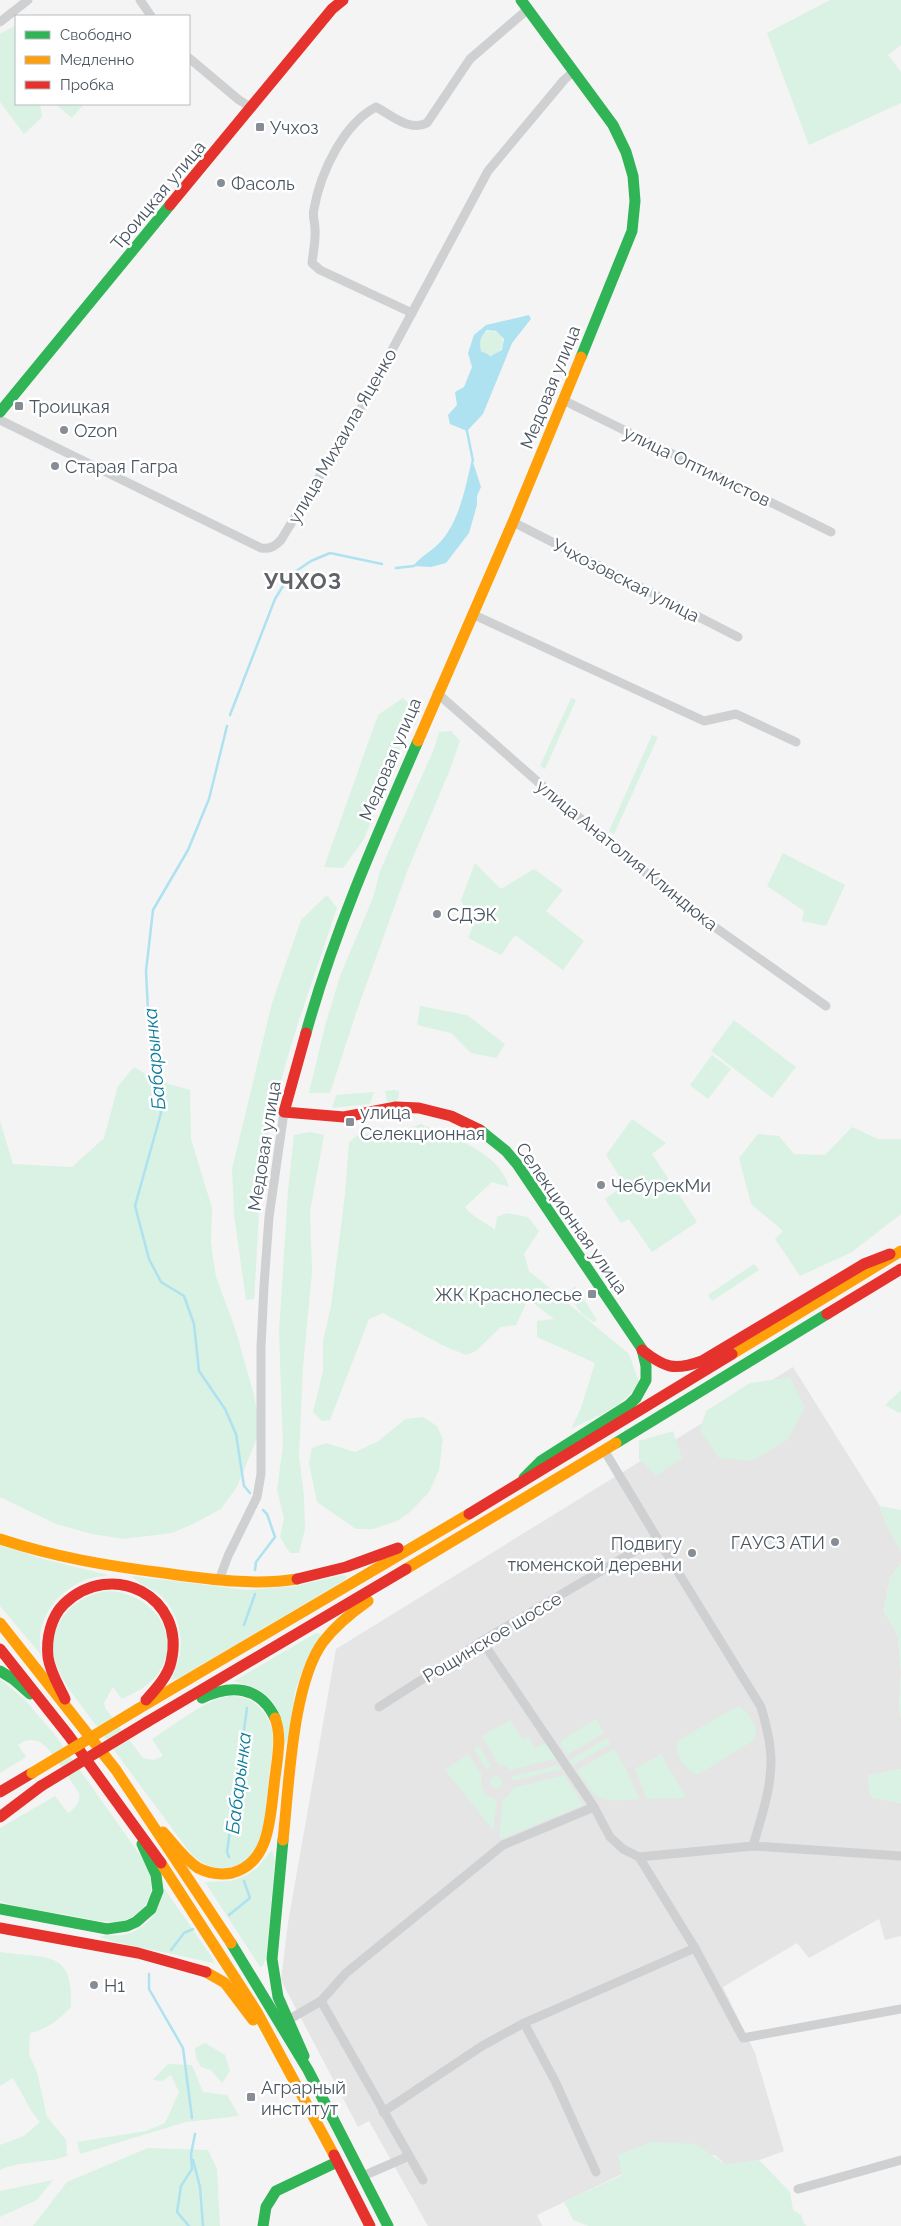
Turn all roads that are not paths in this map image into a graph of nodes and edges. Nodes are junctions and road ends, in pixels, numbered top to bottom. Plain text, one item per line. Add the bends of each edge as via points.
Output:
1 (28, 0) edge
2 (140, 0) edge
3 (343, 0) edge
4 (525, 5) edge
5 (150, 15) edge
6 (0, 22) edge
7 (190, 59) edge
8 (574, 71) junction
9 (252, 108) junction
10 (412, 313) junction
11 (563, 400) junction
12 (0, 412) edge
13 (0, 420) edge
14 (513, 522) junction
15 (831, 532) dead end
16 (472, 614) junction
17 (738, 637) dead end
18 (438, 693) junction
19 (796, 742) dead end
20 (826, 1006) dead end
21 (284, 1112) junction
22 (901, 1251) edge
23 (901, 1269) edge
24 (642, 1349) junction
25 (604, 1450) junction
26 (515, 1486) junction
27 (508, 1509) junction
28 (657, 1538) junction
29 (0, 1539) edge
30 (219, 1580) junction
31 (0, 1623) edge
32 (482, 1641) junction
33 (0, 1649) edge
34 (0, 1671) edge
35 (379, 1707) dead end
36 (69, 1708) junction
37 (138, 1709) junction
38 (56, 1718) junction
39 (147, 1722) junction
40 (32, 1773) junction
41 (0, 1785) edge
42 (41, 1786) junction
43 (0, 1792) edge
44 (594, 1807) junction
45 (0, 1811) edge
46 (148, 1815) junction
47 (0, 1818) edge
48 (133, 1823) junction
49 (754, 1846) junction
50 (901, 1856) edge
51 (639, 1857) junction
52 (0, 1909) edge
53 (0, 1928) edge
54 (695, 1948) junction
55 (321, 2000) junction
56 (901, 2009) edge
57 (288, 2020) junction
58 (524, 2023) junction
59 (308, 2070) junction
60 (295, 2080) junction
61 (384, 2112) junction
62 (409, 2156) junction
63 (901, 2160) edge
64 (337, 2162) junction
65 (596, 2172) dead end
66 (362, 2176) junction
67 (423, 2180) dead end
68 (798, 2189) dead end
69 (263, 2226) edge
70 (370, 2226) edge
71 (388, 2226) edge

1 - 6 street
2 - 5 street
3 - 9 main road, Троицкая улица via 332,9
4 - 8 main road, Медовая улица
4 - 10 street via 470,59 427,123 412,126 376,107 365,112 339,142 327,167 313,211 312,263 320,270
7 - 9 street
8 - 10 street, улица Михаила Яценко via 488,171
8 - 11 main road, Медовая улица via 623,142 633,168 636,207 632,231 619,266
9 - 12 main road, Троицкая улица
10 - 13 street, улица Михаила Яценко via 361,408 281,540 269,549 261,548
11 - 14 main road, Медовая улица
11 - 15 street, улица Оптимистов
14 - 16 main road, Медовая улица
14 - 17 street, Учхозовская улица
16 - 18 main road, Медовая улица
16 - 19 street via 704,721 736,714
18 - 20 street, улица Анатолия Клиндюка via 558,800 692,911
18 - 21 main road, Медовая улица via 352,893 319,985
21 - 24 main road, Селекционная улица via 326,1117 352,1116 400,1107 435,1110 471,1123 492,1137 517,1164
21 - 30 street, Медовая улица via 269,1217 264,1286 261,1474 257,1497
22 - 24 main road via 864,1264 702,1361 683,1368 671,1368
22 - 26 main road
23 - 25 main road
24 - 26 main road via 647,1375 640,1395 541,1461
25 - 27 main road
25 - 28 street
26 - 30 main road via 446,1520 403,1546 355,1564 289,1580
26 - 37 main road
27 - 39 main road
27 - 57 main road via 448,1552 357,1608 332,1631 313,1659 297,1717 272,1939 275,1985
28 - 32 street, Рощинское шоссе
28 - 49 street via 761,1707 771,1761 768,1789
29 - 30 main road via 72,1560
31 - 36 main road
32 - 35 street, Рощинское шоссе
32 - 44 street
33 - 38 main road
34 - 38 main road
36 - 37 main road via 48,1657 50,1630 56,1613 68,1600 92,1586 111,1583 132,1587 154,1600 166,1614 172,1630 173,1654 168,1671
36 - 46 main road
37 - 40 main road, bridge
38 - 48 main road
39 - 42 main road, bridge
39 - 46 main road via 217,1691 236,1689 253,1694 265,1703 275,1719 278,1737 266,1839 246,1868 224,1874 202,1870
40 - 41 main road
40 - 43 main road
42 - 45 main road
42 - 47 main road
44 - 51 street via 610,1837
44 - 55 street via 503,1845 346,1973
46 - 59 main road via 260,1987
48 - 52 main road via 155,1872 158,1888 149,1912 135,1924 107,1929
48 - 60 main road via 230,1970
49 - 50 street
49 - 51 street
51 - 54 street
53 - 60 main road via 138,1953 188,1965 216,1976 236,1995 276,2059
54 - 56 street via 743,2038
54 - 58 street
55 - 57 street
55 - 61 street
57 - 59 main road
58 - 61 street via 482,2046
58 - 65 street via 556,2081
59 - 66 main road
60 - 64 main road
61 - 62 street
62 - 66 street
62 - 67 street
63 - 68 street
64 - 69 main road via 276,2192 270,2198
64 - 70 main road
66 - 71 main road

